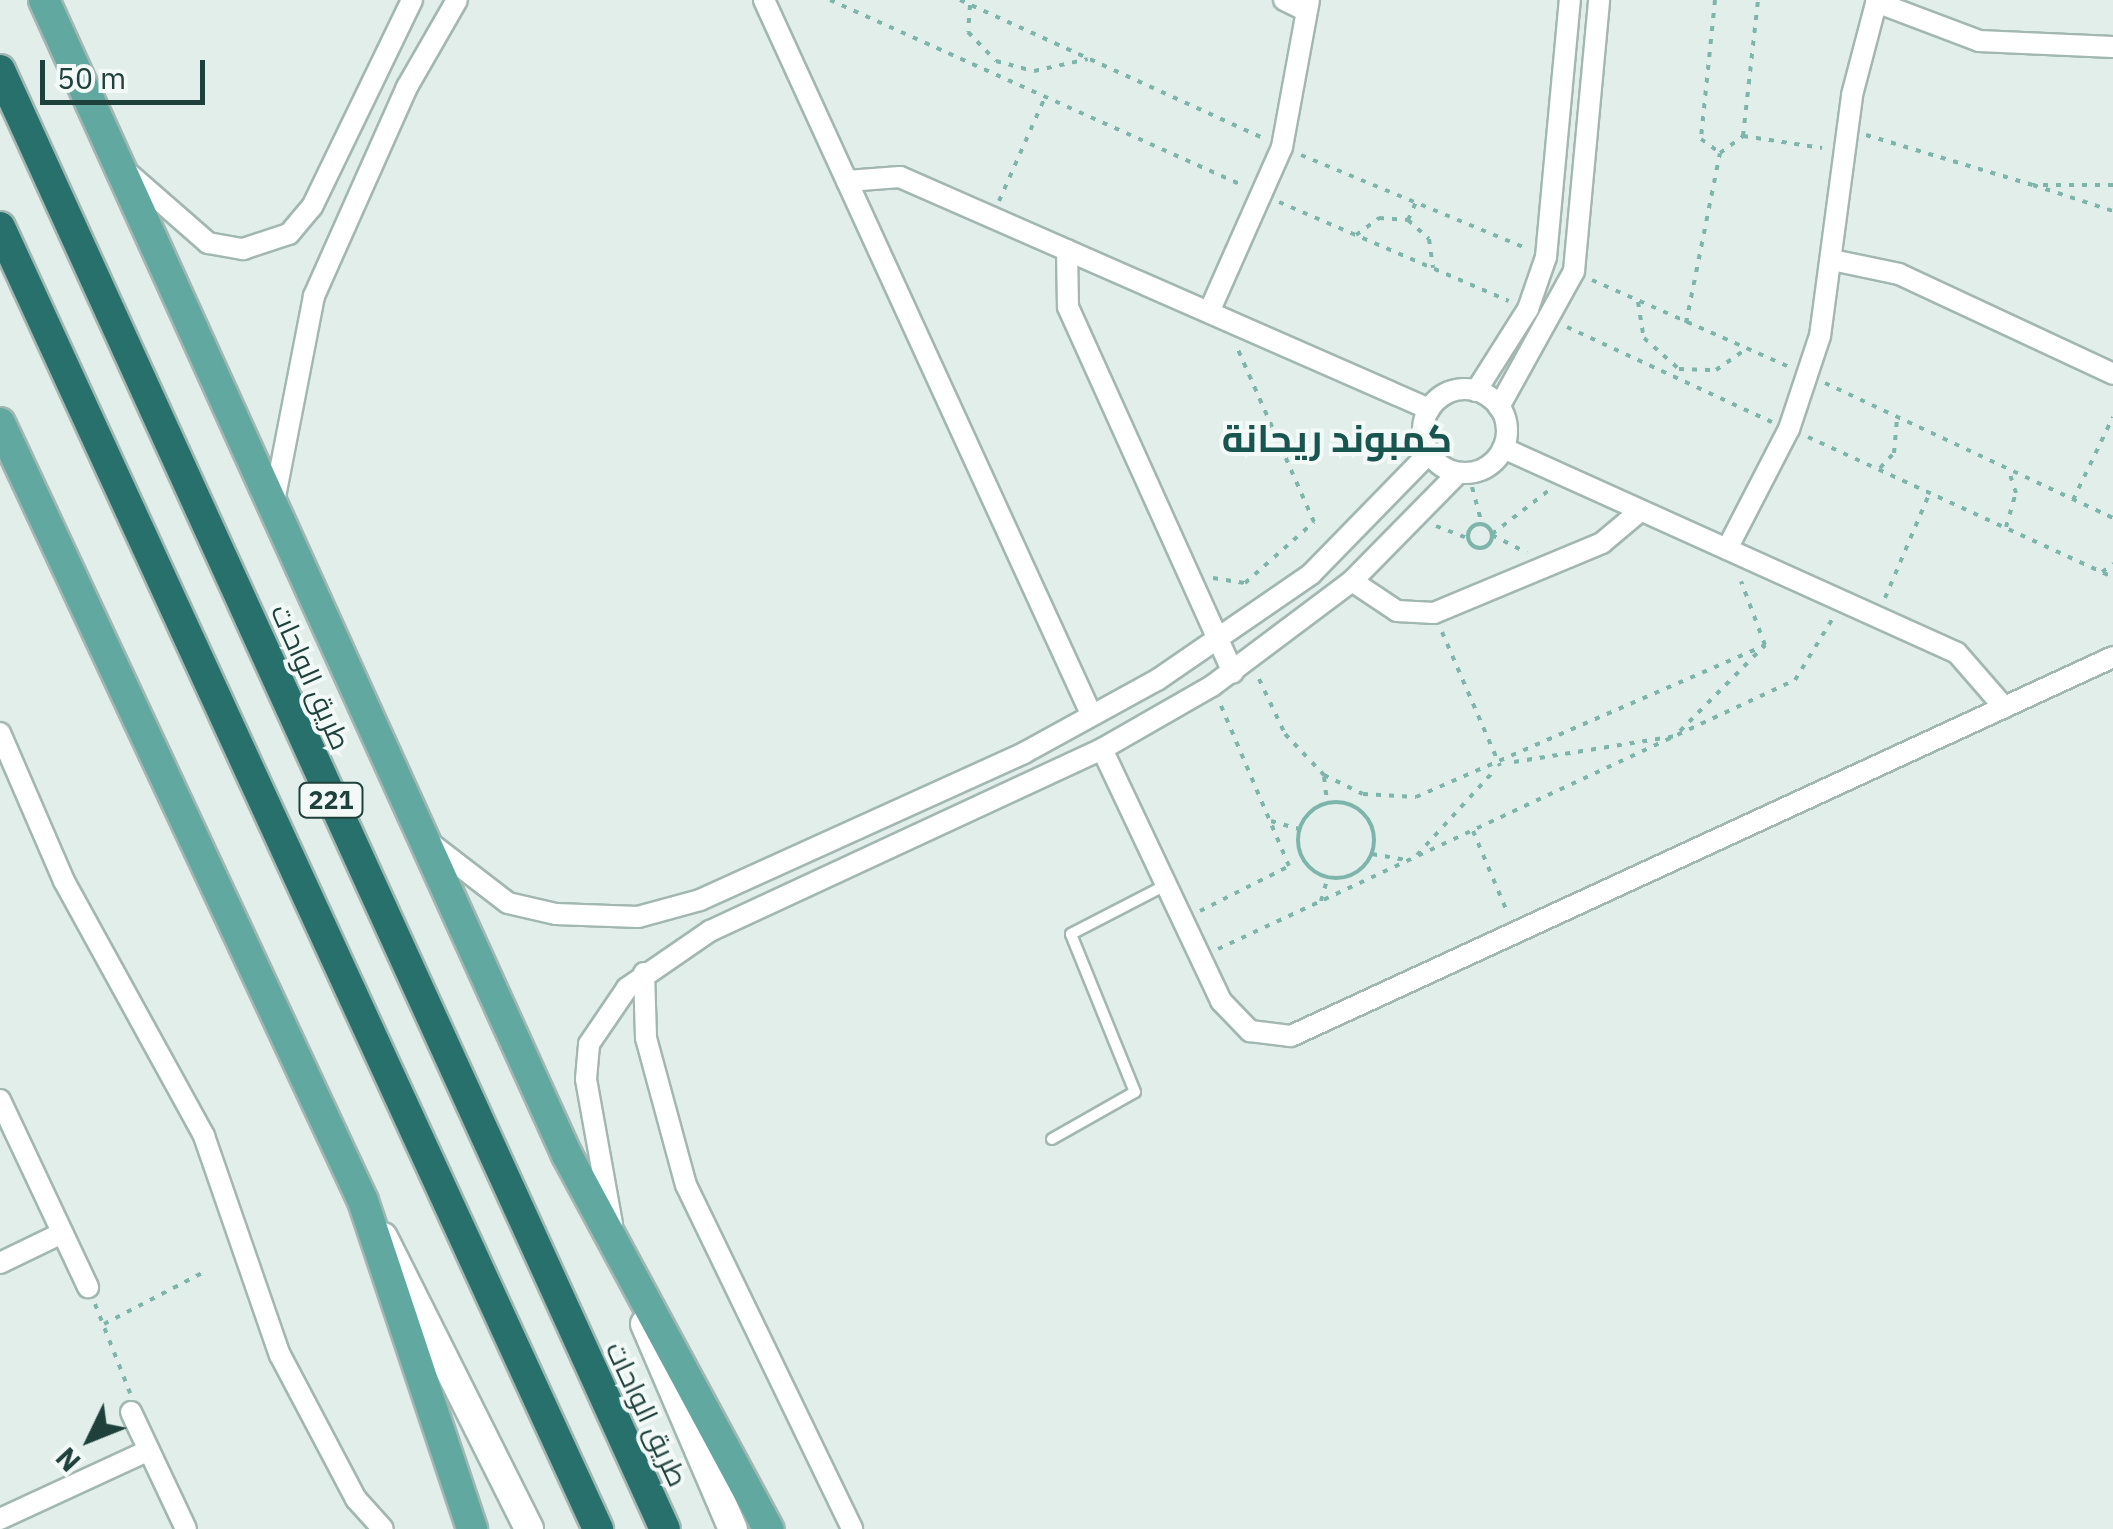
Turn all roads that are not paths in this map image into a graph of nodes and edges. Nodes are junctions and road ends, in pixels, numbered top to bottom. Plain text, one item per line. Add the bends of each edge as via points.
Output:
1 (44, 0) edge
2 (412, 0) edge
3 (457, 0) edge
4 (764, 0) edge
5 (1284, 0) edge
6 (1570, 0) edge
7 (1599, 0) edge
8 (1876, 1) edge
9 (1308, 5) edge
10 (2113, 47) edge
11 (0, 70) edge
12 (110, 156) junction
13 (847, 181) junction
14 (0, 227) edge
15 (1068, 250) junction
16 (1837, 260) junction
17 (1216, 316) junction
18 (2113, 374) edge
19 (1476, 391) junction
20 (1499, 407) junction
21 (1429, 408) junction
22 (0, 422) edge
23 (1503, 448) junction
24 (1429, 453) junction
25 (1463, 473) junction
26 (273, 510) junction
27 (1640, 511) junction
28 (1727, 549) junction
29 (1352, 581) junction
30 (1220, 642) junction
31 (2113, 657) edge
32 (1242, 667) junction
33 (2004, 708) junction
34 (1091, 714) junction
35 (0, 733) edge
36 (1102, 749) junction
37 (1024, 752) junction
38 (1037, 780) junction
39 (875, 822) junction
40 (424, 838) junction
41 (886, 848) junction
42 (1166, 885) junction
43 (644, 973) junction
44 (0, 1100) edge
45 (1052, 1140) dead end
46 (363, 1201) junction
47 (62, 1233) junction
48 (0, 1263) edge
49 (620, 1263) junction
50 (88, 1287) road end
51 (131, 1412) road end
52 (149, 1450) junction
53 (0, 1518) edge
54 (186, 1529) edge
55 (382, 1529) edge
56 (472, 1529) edge
57 (529, 1529) edge
58 (598, 1529) edge
59 (664, 1529) edge
60 (733, 1529) edge
61 (768, 1529) edge
62 (852, 1529) edge

1 - 12 main road
2 - 12 street via 312,207 278,240 243,249 208,242
3 - 26 street via 402,96 314,296
4 - 13 street
5 - 9 street
6 - 19 street via 1546,257 1528,309
7 - 20 street via 1574,271 1554,320
8 - 10 street via 1979,40
8 - 16 street via 1848,127
9 - 17 street via 1282,147
11 - 59 highway, طريق الواحات / 221
12 - 26 main road
13 - 15 street via 887,174
13 - 34 street
14 - 58 highway, 221
15 - 17 street
15 - 30 street via 1068,307
16 - 18 street via 1899,274
16 - 28 street via 1789,429
17 - 21 street
19 - 20 street
19 - 21 street via 1445,394
20 - 23 street
21 - 24 street
22 - 46 main road
23 - 25 street
23 - 27 street
24 - 25 street
24 - 30 street via 1352,536
25 - 29 street
26 - 40 main road
27 - 28 street
27 - 29 street via 1602,544 1434,613 1380,604
28 - 33 street via 1972,664
29 - 32 street
30 - 32 street
30 - 34 street
31 - 33 street
32 - 36 street
33 - 42 street via 1291,1036 1232,1018
34 - 37 street
35 - 55 street via 64,881 204,1136 280,1355 356,1500
36 - 38 street
36 - 42 street
37 - 38 street
37 - 39 street
38 - 41 street
39 - 40 street via 700,900 638,917 508,902
39 - 41 street
40 - 49 main road
41 - 43 street via 710,931
42 - 45 lane via 1070,934 1135,1092
43 - 49 street via 604,1013 586,1078
43 - 62 street via 646,1038 686,1185
44 - 47 street
46 - 56 main road
46 - 57 street via 432,1322
47 - 48 street
47 - 50 street
49 - 60 street
49 - 61 main road
51 - 52 street
52 - 53 street
52 - 54 street

